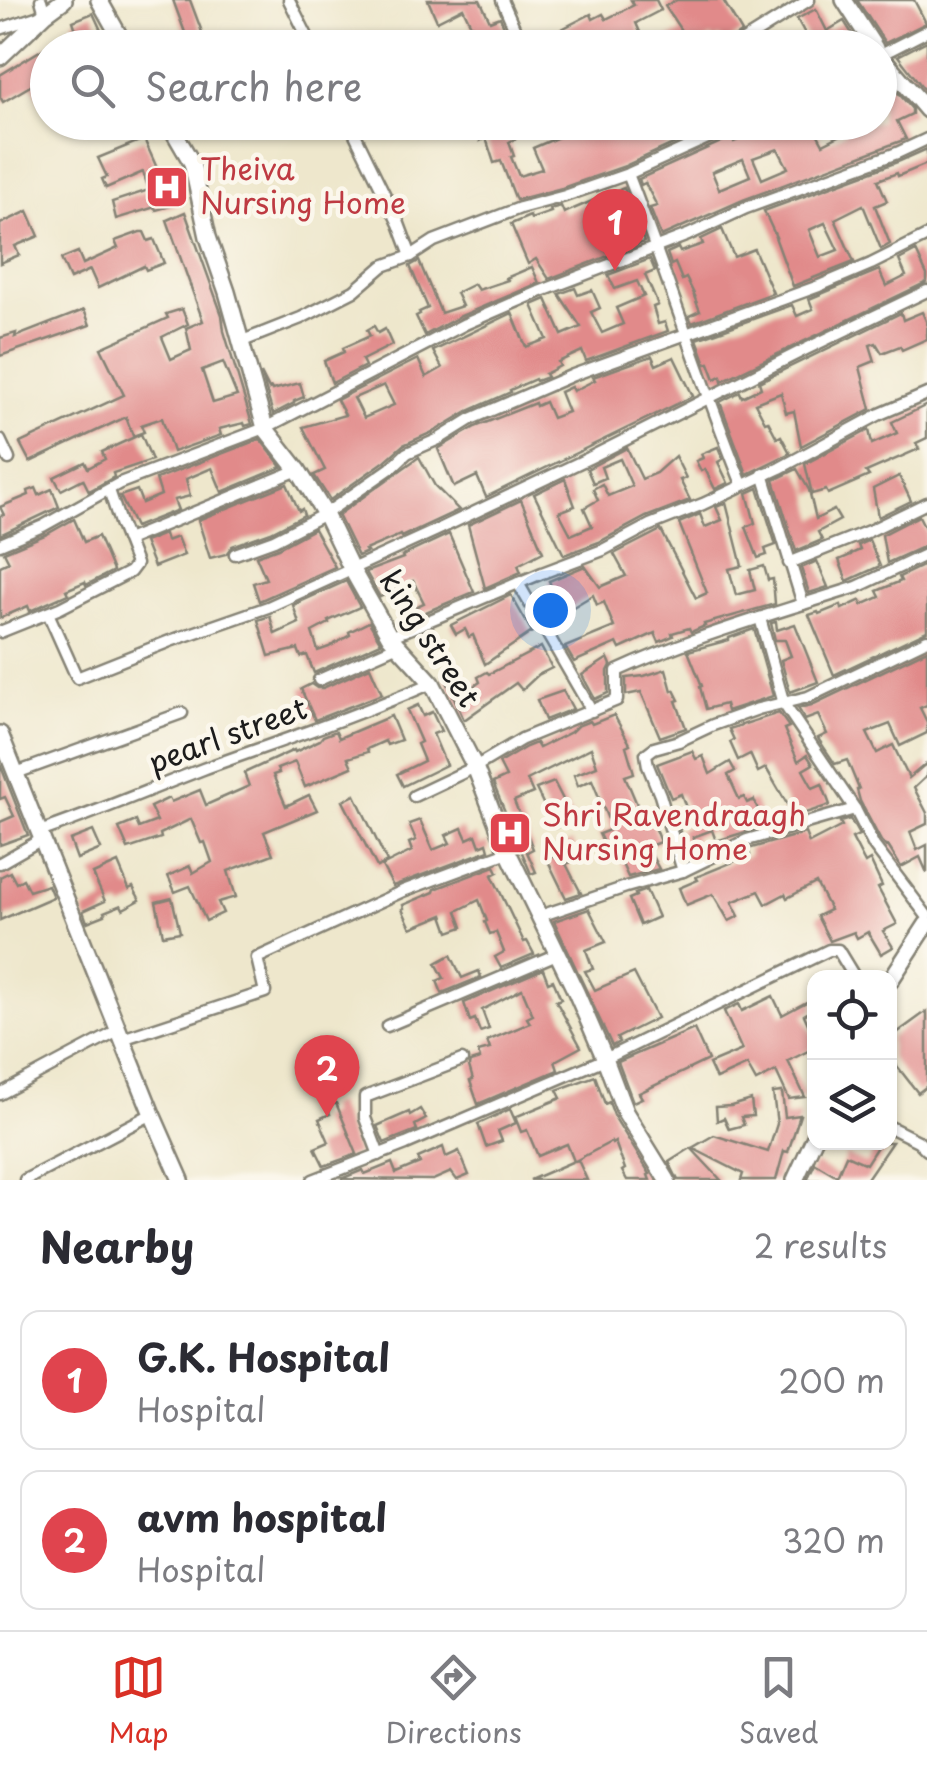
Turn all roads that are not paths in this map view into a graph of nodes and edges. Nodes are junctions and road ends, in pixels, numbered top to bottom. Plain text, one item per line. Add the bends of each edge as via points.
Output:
1 (64, 0) edge
2 (98, 0) edge
3 (289, 0) edge
4 (502, 0) edge
5 (809, 0) edge
6 (844, 0) edge
7 (43, 7) edge
8 (0, 29) edge
9 (116, 30) edge
10 (303, 30) edge
11 (515, 30) edge
12 (761, 30) edge
13 (863, 30) edge
14 (927, 31) edge
15 (897, 46) edge
16 (0, 57) edge
17 (897, 75) edge
18 (927, 110) edge
19 (927, 139) edge
20 (179, 140) edge
21 (357, 140) edge
22 (703, 140) edge
23 (628, 174) junction
24 (927, 236) edge
25 (656, 246) junction
26 (410, 256) junction
27 (927, 291) edge
28 (686, 336) junction
29 (240, 342) junction
30 (927, 394) edge
31 (708, 398) junction
32 (265, 428) junction
33 (0, 440) edge
34 (8, 459) dead end
35 (298, 470) junction
36 (763, 474) junction
37 (742, 484) junction
38 (110, 490) junction
39 (927, 503) edge
40 (325, 514) junction
41 (127, 540) junction
42 (0, 544) edge
43 (235, 554) dead end
44 (927, 554) edge
45 (789, 563) junction
46 (351, 568) junction
47 (518, 583) junction
48 (803, 604) junction
49 (48, 613) junction
50 (760, 618) junction
51 (0, 632) edge
52 (927, 640) edge
53 (393, 642) junction
54 (319, 680) dead end
55 (432, 683) junction
56 (784, 704) junction
57 (182, 712) dead end
58 (592, 712) junction
59 (0, 734) edge
60 (475, 767) junction
61 (16, 773) junction
62 (414, 796) dead end
63 (855, 808) junction
64 (40, 835) junction
65 (508, 852) junction
66 (0, 863) edge
67 (684, 871) junction
68 (540, 916) junction
69 (927, 920) edge
70 (557, 954) junction
71 (850, 970) edge
72 (896, 970) edge
73 (387, 1026) dead end
74 (120, 1035) junction
75 (605, 1059) junction
76 (462, 1060) dead end
77 (0, 1094) edge
78 (152, 1114) junction
79 (897, 1130) edge
80 (809, 1150) edge
81 (927, 1150) edge
82 (379, 1155) junction
83 (25, 1180) edge
84 (181, 1180) edge
85 (313, 1180) edge
86 (667, 1180) edge
87 (795, 1180) edge

1 - 7 street
2 - 9 street
3 - 10 street
4 - 11 street
5 - 12 street
6 - 13 street
7 - 8 street
7 - 16 street
14 - 15 street
17 - 18 street
19 - 25 street
20 - 29 street, king street via 192,163
21 - 26 street
22 - 23 street
23 - 25 street
23 - 26 street via 520,208
24 - 28 street
25 - 28 street
25 - 32 street via 465,324
26 - 29 street via 301,318
27 - 31 street
28 - 31 street
28 - 40 street via 471,419 407,453
29 - 32 street, king street
30 - 36 street
31 - 37 street
31 - 46 street
32 - 35 street, king street
32 - 38 street
33 - 34 street
35 - 40 street, king street
35 - 41 street
36 - 37 street
36 - 45 street
37 - 47 street
38 - 41 street
38 - 42 street
39 - 45 street
40 - 43 street
40 - 46 street, king street
41 - 49 street via 136,564 130,572
44 - 48 street
45 - 48 street
46 - 49 street via 268,607 78,678
46 - 53 street, king street
47 - 53 street
47 - 58 street
48 - 50 street
49 - 51 street
50 - 56 street
50 - 58 street via 617,671 617,700
52 - 56 street
53 - 54 street
53 - 55 street, king street
55 - 60 street, king street
55 - 64 street, pearl street
56 - 63 street
56 - 67 street via 646,754
57 - 61 street
58 - 60 street via 522,739
59 - 61 street
60 - 62 street
60 - 65 street, king street
61 - 64 street
63 - 67 street via 747,840
63 - 69 street
64 - 66 street, pearl street
64 - 74 street
65 - 68 street, king street
65 - 74 street via 256,958 264,992
67 - 68 street
68 - 70 street, king street
69 - 72 street
70 - 73 street
70 - 75 street, king street
71 - 75 street via 838,950 829,950
74 - 77 street
74 - 78 street
75 - 82 street
75 - 86 street, king street via 625,1112
76 - 82 street via 365,1097 364,1118
78 - 83 street
78 - 84 street
79 - 81 street
80 - 87 street
82 - 85 street

